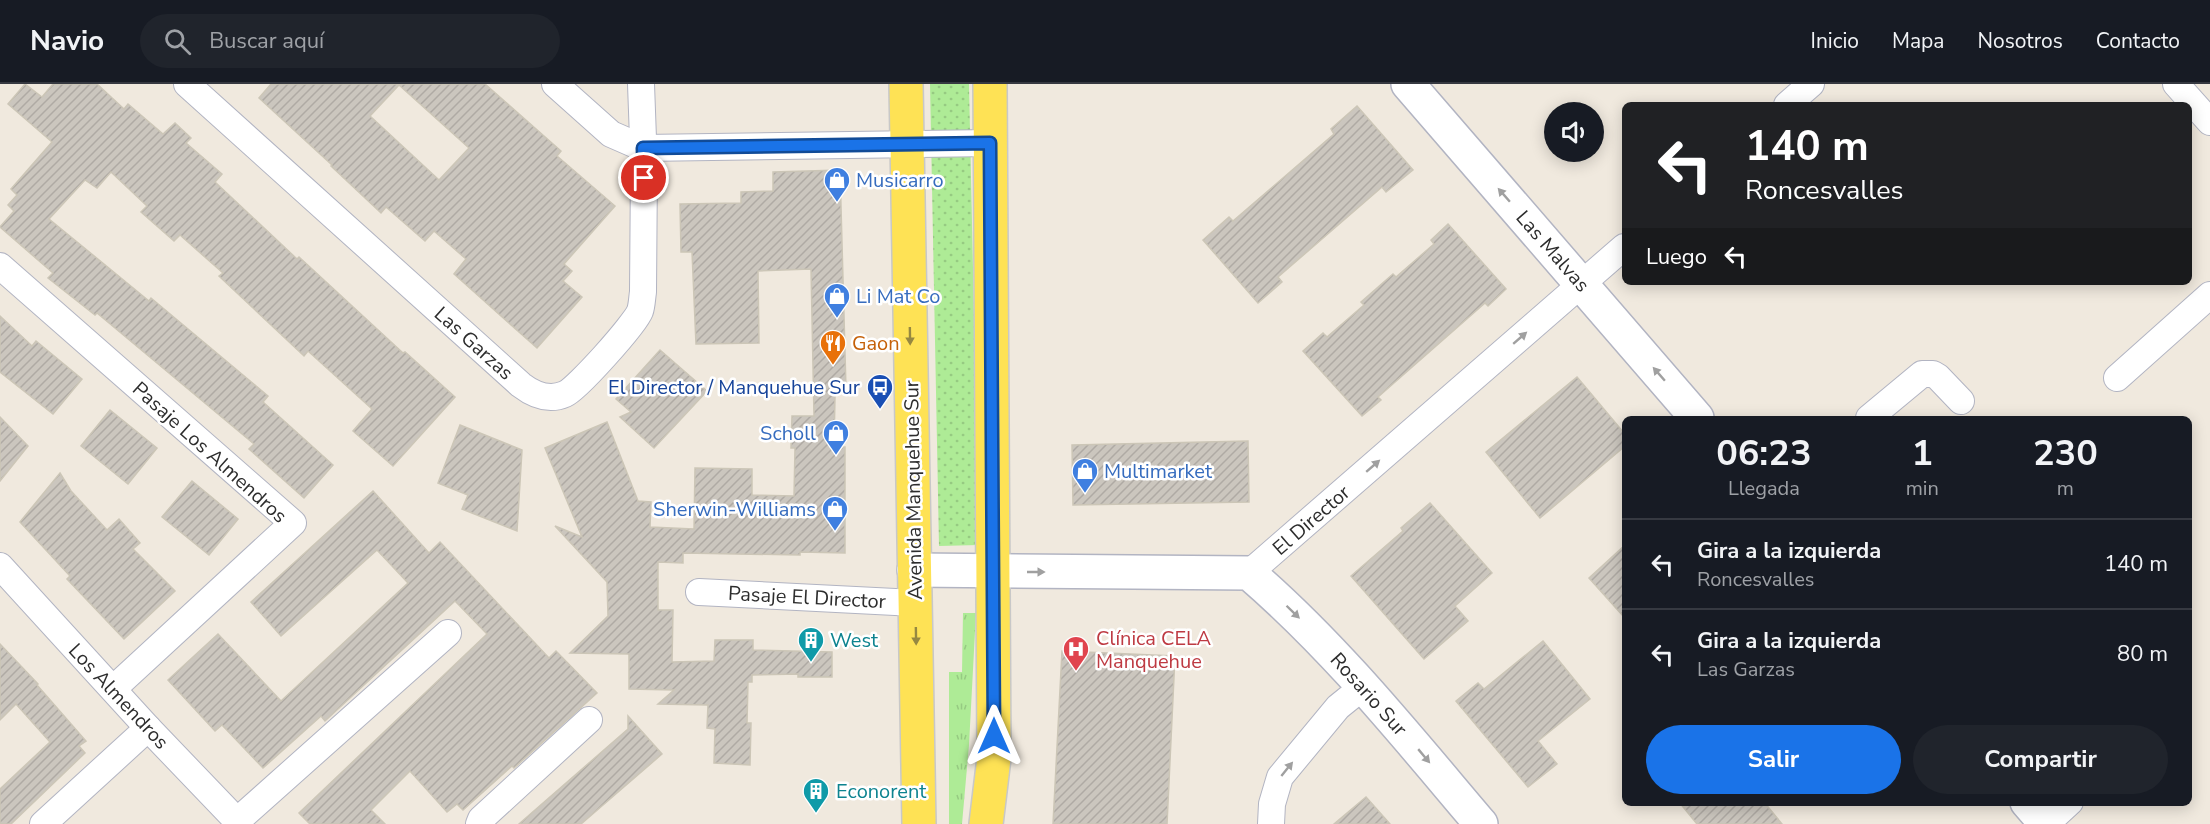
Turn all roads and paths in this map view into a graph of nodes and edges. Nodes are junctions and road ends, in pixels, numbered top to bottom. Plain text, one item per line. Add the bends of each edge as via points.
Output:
1 (187, 84) edge
2 (555, 84) edge
3 (640, 84) edge
4 (906, 84) edge
5 (990, 84) edge
6 (1408, 84) edge
7 (1811, 84) edge
8 (1790, 102) edge
9 (2192, 106) edge
10 (2210, 123) edge
11 (990, 143) junction
12 (907, 145) junction
13 (643, 148) junction
14 (1622, 248) edge
15 (0, 266) edge
16 (1582, 284) junction
17 (2210, 294) edge
18 (2117, 378) dead end
19 (1961, 401) dead end
20 (1696, 416) edge
21 (1871, 416) edge
22 (0, 566) edge
23 (914, 570) junction
24 (993, 571) junction
25 (1249, 573) junction
26 (699, 592) dead end
27 (915, 603) junction
28 (448, 633) dead end
29 (1364, 686) junction
30 (113, 689) junction
31 (589, 720) dead end
32 (148, 728) junction
33 (994, 758) junction
34 (2030, 806) edge
35 (2066, 806) edge
36 (238, 823) edge
37 (43, 824) edge
38 (479, 824) edge
39 (919, 824) edge
40 (986, 824) edge
41 (1003, 824) edge
42 (1272, 824) edge
43 (1481, 824) edge
44 (2046, 824) edge

1 - 13 street, Las Garzas via 521,385 541,396 572,391 640,312
2 - 13 street via 611,134
3 - 13 street, Las Garzas
4 - 12 main road, Avenida Manquehue Sur
5 - 11 main road
16 -> 6 street, Las Malvas
7 - 8 street
9 - 10 street
11 - 12 street
11 - 24 main road
12 - 13 street
12 -> 23 main road, Avenida Manquehue Sur
14 - 16 street, El Director
15 - 30 street, Pasaje Los Almendros via 292,523
20 -> 16 street, Las Malvas
25 -> 16 street, El Director
17 - 18 street
19 - 21 street via 1938,377 1922,374
22 - 30 street, Los Almendros
23 - 24 street
23 - 27 main road, Avenida Manquehue Sur
24 -> 25 street
24 - 33 main road
25 -> 29 street, Rosario Sur via 1292,611
26 - 27 street, Pasaje El Director
27 -> 39 main road, Avenida Manquehue Sur
28 - 36 street
42 -> 29 street via 1272,804 1280,777 1338,707
29 -> 43 street, Rosario Sur
30 - 32 street, Los Almendros
31 - 38 street
32 - 36 street, Los Almendros
32 - 37 street
33 - 40 main road
33 - 41 street
34 - 44 street
35 - 44 street

